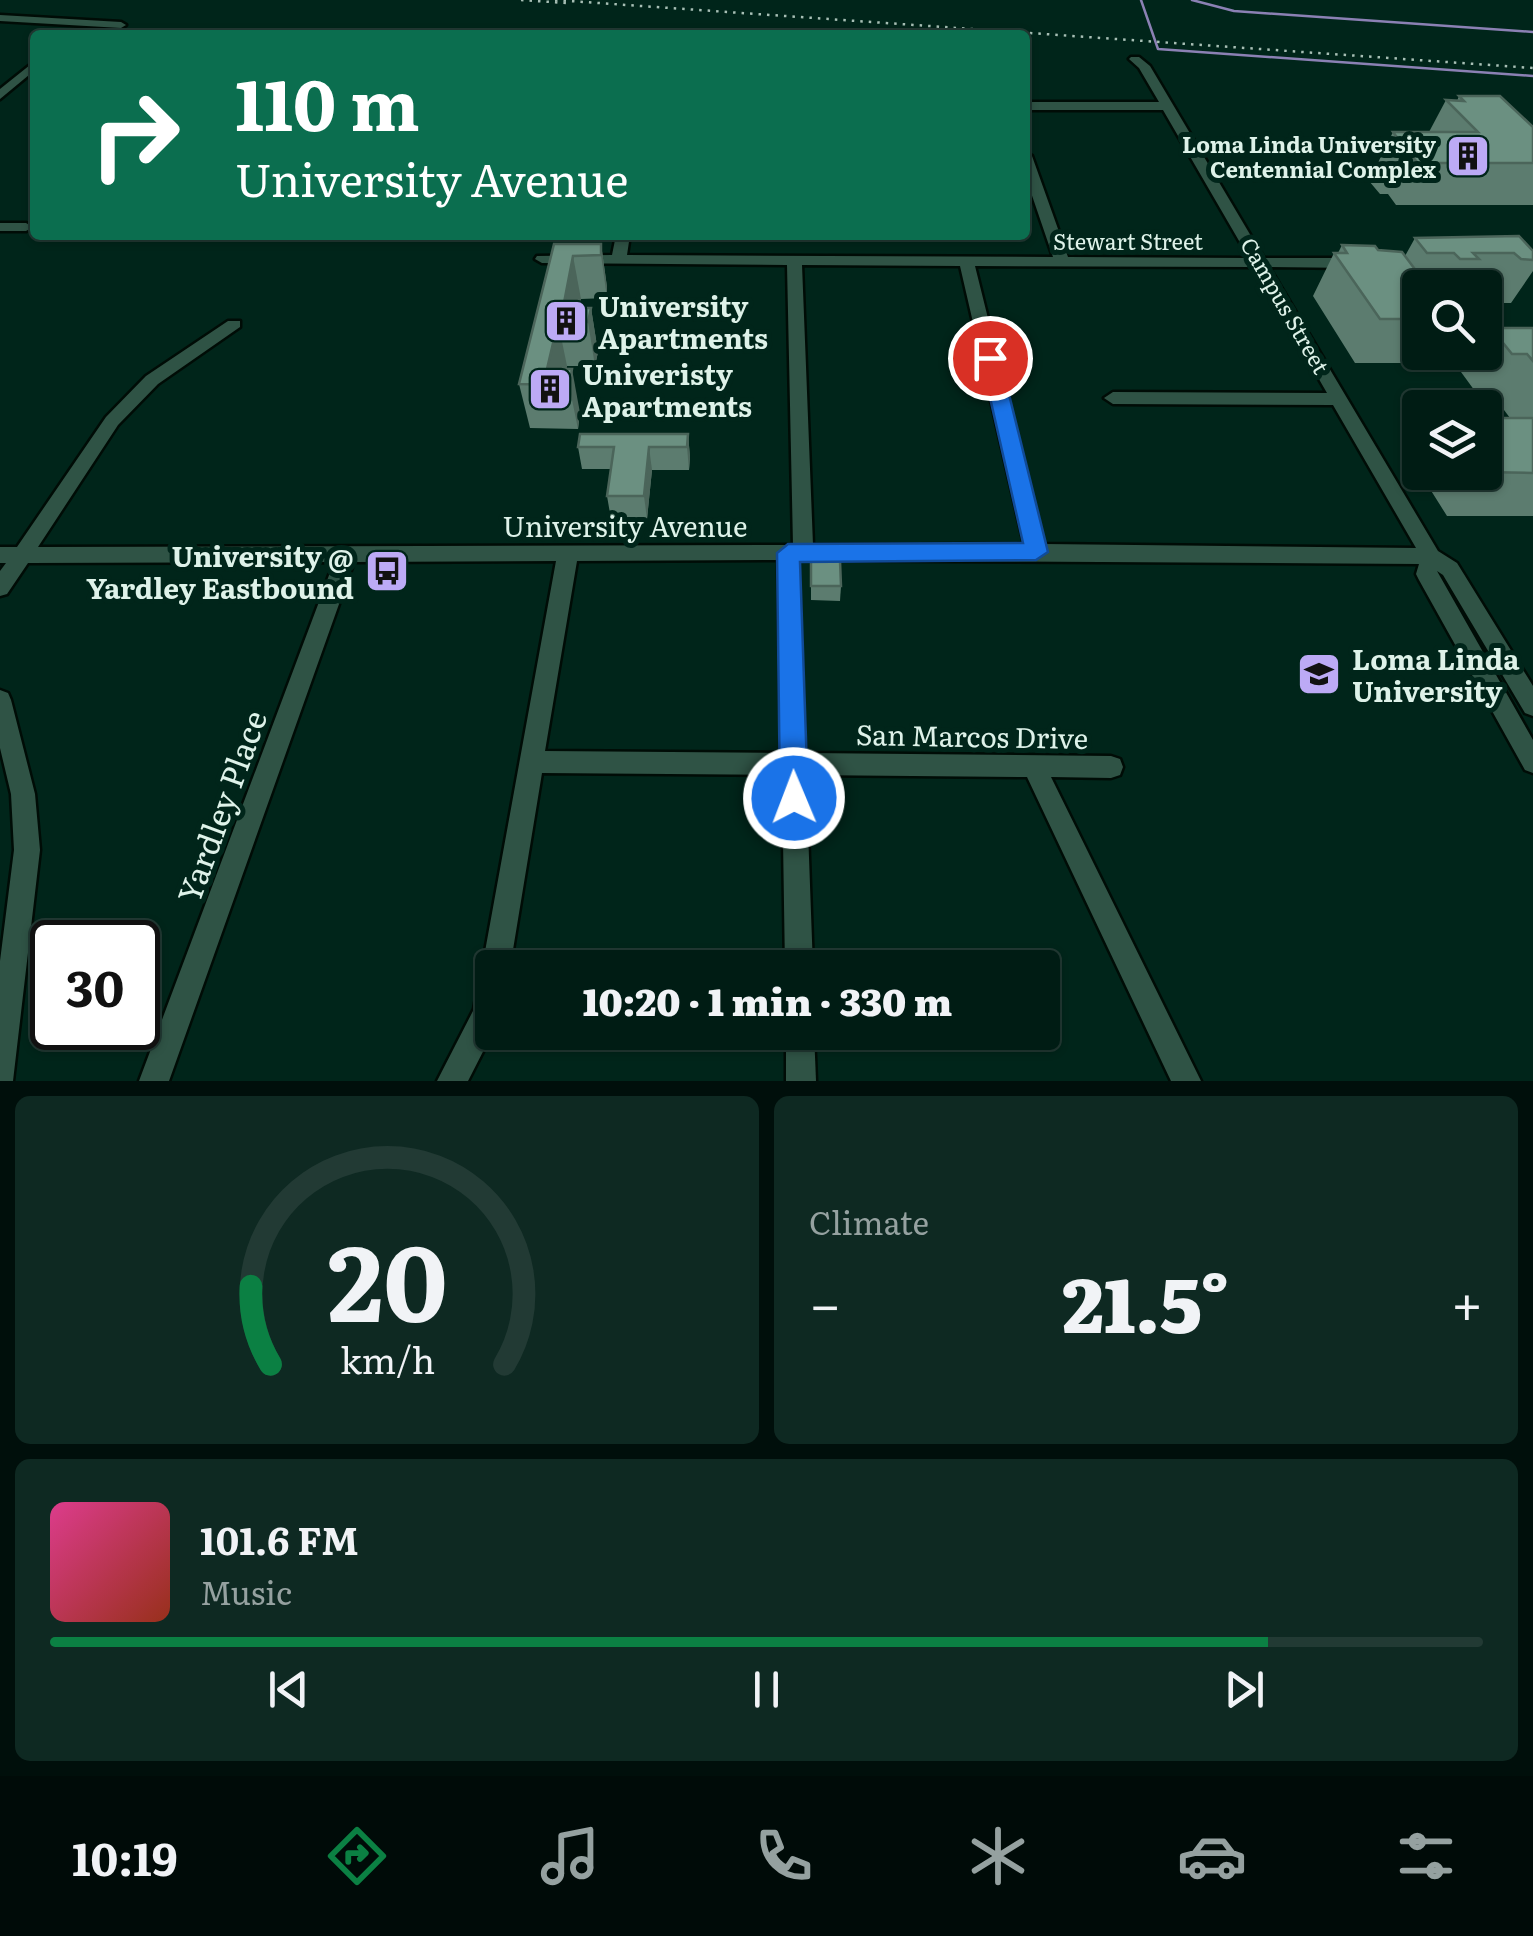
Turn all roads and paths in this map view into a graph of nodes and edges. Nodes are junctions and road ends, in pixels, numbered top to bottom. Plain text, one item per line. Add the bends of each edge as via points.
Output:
1 (0, 18) edge
2 (81, 24) junction
3 (121, 24) dead end
4 (74, 30) edge
5 (1135, 60) dead end
6 (30, 68) edge
7 (0, 94) edge
8 (1030, 106) edge
9 (1168, 106) junction
10 (1032, 193) edge
11 (0, 227) edge
12 (26, 227) dead end
13 (623, 240) edge
14 (542, 259) dead end
15 (619, 261) junction
16 (794, 261) junction
17 (968, 262) junction
18 (1062, 262) junction
19 (1263, 263) junction
20 (1375, 263) edge
21 (234, 324) dead end
22 (1112, 398) dead end
23 (1341, 399) junction
24 (347, 552) junction
25 (568, 552) junction
26 (1036, 552) junction
27 (796, 553) junction
28 (10, 555) edge
29 (1431, 556) junction
30 (0, 588) edge
31 (0, 700) edge
32 (1533, 706) edge
33 (532, 762) junction
34 (1533, 762) edge
35 (793, 764) junction
36 (1034, 766) junction
37 (1111, 766) dead end
38 (499, 950) edge
39 (798, 950) edge
40 (475, 1037) edge
41 (801, 1050) edge
42 (0, 1076) edge
43 (154, 1081) edge
44 (452, 1081) edge
45 (802, 1081) edge
46 (1186, 1081) edge

1 - 2 street
2 - 3 street
2 - 4 street
5 - 9 street, Campus Street
6 - 7 street
8 - 9 street
9 - 19 street, Campus Street
10 - 18 street
11 - 12 street
13 - 15 street
14 - 15 street, Stewart Street
15 - 16 street, Stewart Street
16 - 17 street, Stewart Street
16 - 27 street
17 - 18 street, Stewart Street
17 - 26 street
18 - 19 street, Stewart Street
19 - 20 street, Stewart Street
19 - 23 street, Campus Street
21 - 28 street via 152,380
22 - 23 street
23 - 29 street, Campus Street
24 - 25 street, University Avenue
24 - 28 street, University Avenue
24 - 43 street, Yardley Place
25 - 27 street, University Avenue
25 - 33 street
26 - 27 street, University Avenue
26 - 29 street, University Avenue
27 - 35 street
28 - 30 street
29 - 32 street, Campus Street via 1450,569
29 - 34 street, Campus Street via 1426,574
31 - 42 street via 23,794 26,850
33 - 35 street, San Marcos Drive
33 - 38 street
35 - 36 street, San Marcos Drive
35 - 39 street
36 - 37 street, San Marcos Drive
36 - 46 street
40 - 44 street
41 - 45 street

